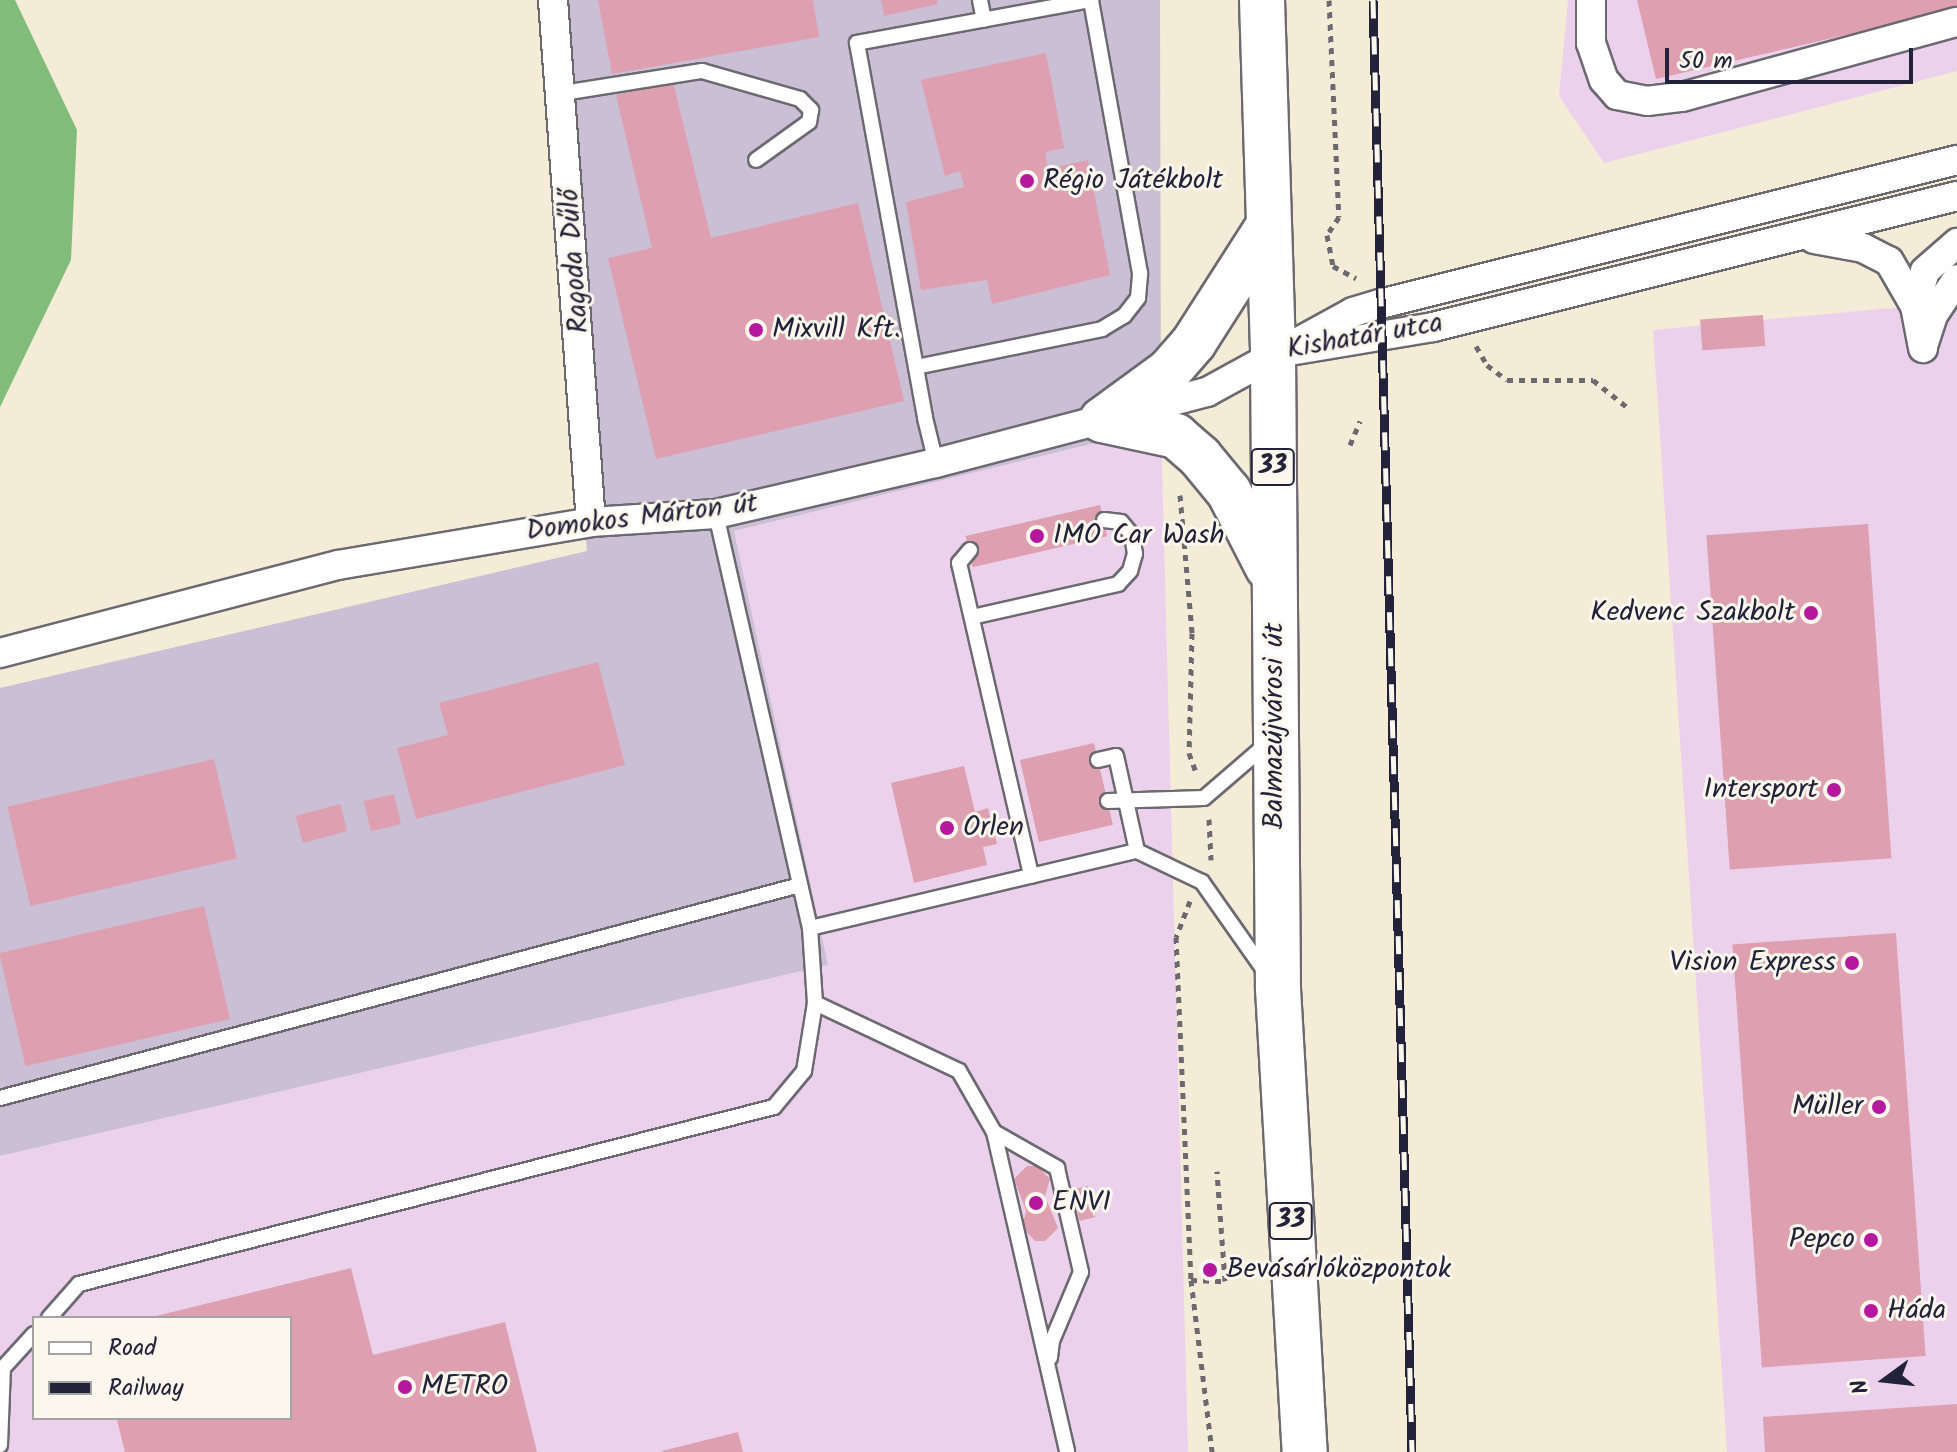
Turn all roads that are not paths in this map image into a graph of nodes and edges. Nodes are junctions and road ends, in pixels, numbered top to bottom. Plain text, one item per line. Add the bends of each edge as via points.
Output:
1 (553, 0) edge
2 (980, 0) edge
3 (1091, 0) edge
4 (1262, 0) edge
5 (1591, 0) edge
6 (984, 20) junction
7 (1957, 22) edge
8 (563, 93) junction
9 (756, 160) dead end
10 (1957, 160) edge
11 (1957, 196) edge
12 (1267, 228) junction
13 (1801, 238) junction
14 (1957, 243) edge
15 (1957, 279) edge
16 (1915, 306) junction
17 (1273, 353) junction
18 (916, 367) junction
19 (1102, 420) junction
20 (936, 463) junction
21 (716, 514) junction
22 (1104, 520) dead end
23 (591, 522) junction
24 (970, 550) dead end
25 (1274, 581) junction
26 (972, 617) junction
27 (0, 653) edge
28 (1275, 737) junction
29 (1098, 760) dead end
30 (1125, 797) junction
31 (1108, 801) dead end
32 (1137, 851) junction
33 (1031, 876) junction
34 (800, 885) junction
35 (810, 928) junction
36 (1278, 989) junction
37 (815, 1003) junction
38 (0, 1098) edge
39 (994, 1132) junction
40 (51, 1316) edge
41 (32, 1336) edge
42 (1049, 1375) junction
43 (0, 1449) edge
44 (1067, 1452) edge
45 (1305, 1452) edge

1 - 8 street, Ragoda Dűlő
2 - 6 lane
3 - 6 lane
3 - 18 lane via 1140,273 1138,298 1124,316 1102,329
4 - 12 main road, Balmazújvárosi út / 33
5 - 7 street via 1591,43 1604,80 1617,95 1647,101 1682,97
6 - 18 lane via 857,43
8 - 9 lane via 702,71 800,99 811,110 809,122
8 - 23 street, Ragoda Dűlő
10 - 17 street, Kishatár utca via 1380,304
11 - 13 street, Kishatár utca
12 - 17 main road, Balmazújvárosi út / 33
12 - 19 main road via 1232,289 1169,371
13 - 16 street via 1877,252 1902,278
13 - 17 street, Kishatár utca via 1433,327
14 - 16 street via 1925,271
15 - 16 street via 1933,315 1923,348
17 - 19 street, Domokos Márton út via 1207,392
17 - 25 main road, Balmazújvárosi út / 33
18 - 20 lane
19 - 20 street, Domokos Márton út
19 - 25 main road via 1176,436 1200,457 1229,492
20 - 21 street, Domokos Márton út
21 - 23 street, Domokos Márton út
21 - 34 lane
22 - 26 lane via 1121,522 1132,535 1135,554 1130,571 1118,584
23 - 27 street, Domokos Márton út via 338,565
24 - 26 lane via 959,563
25 - 28 main road, Balmazújvárosi út / 33
26 - 33 lane via 1017,780
28 - 30 lane via 1204,798
28 - 36 main road, Balmazújvárosi út / 33
29 - 30 lane via 1116,756
30 - 31 lane
30 - 32 lane
32 - 33 lane
32 - 36 lane via 1202,882
33 - 35 lane
34 - 35 lane
34 - 38 lane
35 - 37 lane
36 - 45 main road, Balmazújvárosi út / 33
37 - 39 lane via 959,1071
37 - 40 lane via 804,1071 774,1107 79,1284
39 - 42 lane
39 - 42 lane via 1057,1168 1080,1284 1052,1341
41 - 43 lane via 3,1368
42 - 44 lane

